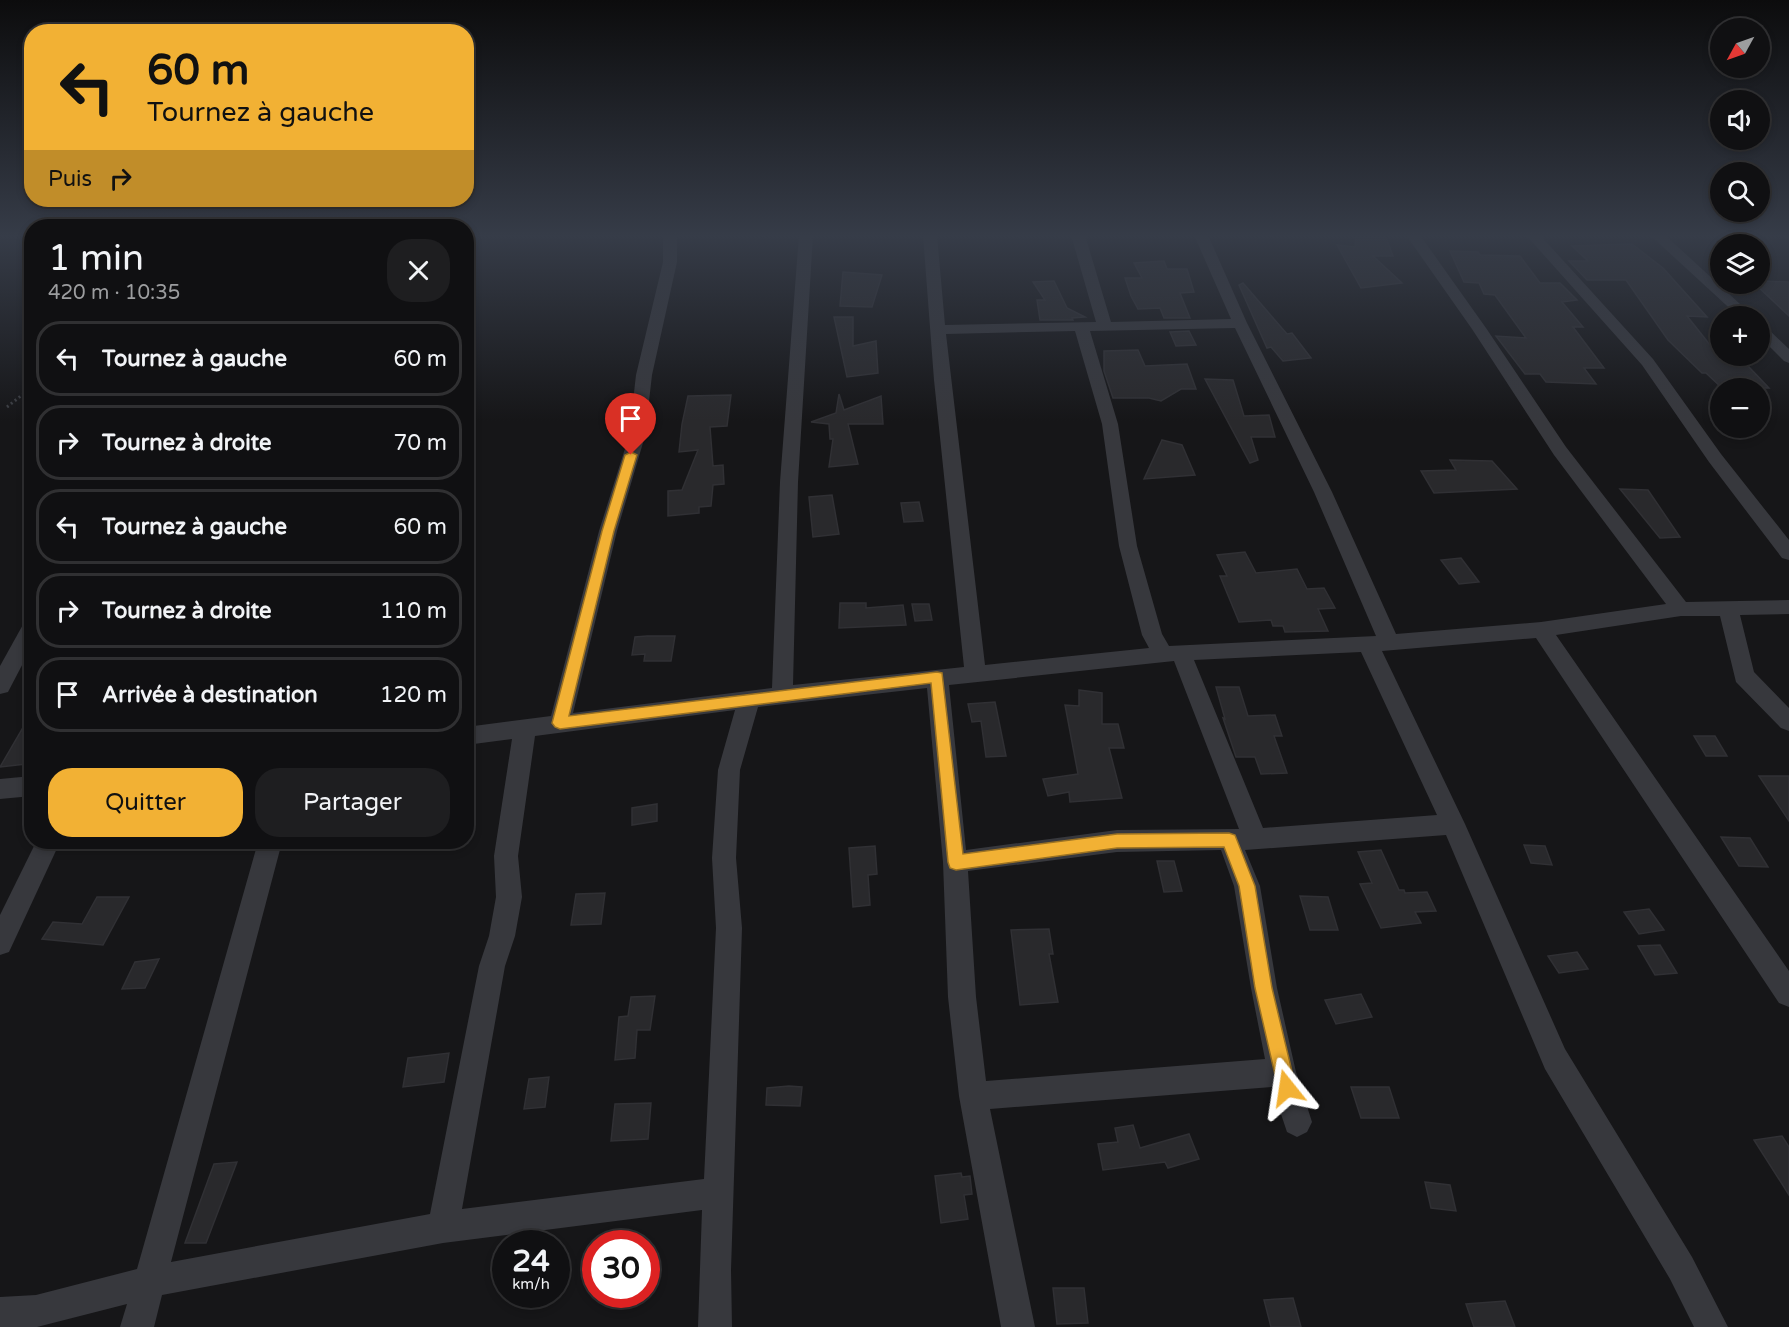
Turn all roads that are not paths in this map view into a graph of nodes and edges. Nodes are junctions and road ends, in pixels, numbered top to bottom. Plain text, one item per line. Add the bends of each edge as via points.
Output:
1 (662, 297) edge
2 (802, 297) edge
3 (935, 297) edge
4 (1096, 297) edge
5 (1228, 297) edge
6 (1457, 297) edge
7 (1589, 297) edge
8 (1240, 323) junction
9 (1105, 326) junction
10 (1081, 327) junction
11 (937, 330) junction
12 (1770, 339) edge
13 (1789, 357) edge
14 (1789, 553) edge
15 (1789, 607) edge
16 (1681, 609) junction
17 (1729, 609) junction
18 (1541, 630) junction
19 (24, 641) edge
20 (1379, 643) junction
21 (1172, 653) junction
22 (975, 673) junction
23 (937, 677) junction
24 (0, 686) edge
25 (783, 695) junction
26 (749, 699) junction
27 (1789, 722) edge
28 (560, 723) junction
29 (525, 727) junction
30 (474, 735) edge
31 (24, 787) edge
32 (0, 789) edge
33 (1453, 824) junction
34 (1242, 839) junction
35 (45, 849) edge
36 (268, 849) edge
37 (956, 862) junction
38 (0, 943) edge
39 (1789, 994) edge
40 (1282, 1072) junction
41 (974, 1096) junction
42 (1297, 1122) dead end
43 (718, 1193) junction
44 (443, 1227) junction
45 (148, 1282) junction
46 (0, 1313) edge
47 (137, 1327) edge
48 (715, 1327) edge
49 (1018, 1327) edge
50 (1711, 1327) edge

1 - 28 street via 644,375 637,436 608,531
2 - 25 street via 789,482
3 - 11 street
4 - 9 street
5 - 8 street
6 - 16 street via 1560,451
7 - 14 street via 1648,362 1715,458
8 - 9 street
8 - 20 street via 1314,471
9 - 10 street
10 - 11 street
10 - 21 street via 1110,424 1128,546 1152,635
11 - 22 street
12 - 13 street
15 - 17 street
16 - 17 street
16 - 18 street
17 - 27 street via 1744,676
18 - 20 street
18 - 39 street
19 - 24 street
20 - 21 street
20 - 33 street
21 - 22 street
21 - 34 street
22 - 23 street
23 - 25 street
23 - 37 street
25 - 26 street
26 - 28 street
26 - 43 street via 729,770 724,858 729,928
28 - 29 street
29 - 30 street
29 - 44 street via 506,856 509,897 492,966
31 - 32 street
33 - 34 street
33 - 50 street via 1555,1059 1681,1268
34 - 37 street via 1117,841
34 - 40 street via 1264,988
35 - 38 street
36 - 45 street
37 - 41 street via 962,997
40 - 41 street
40 - 42 street
41 - 49 street
43 - 44 street
43 - 48 street
44 - 45 street
45 - 46 street via 36,1311
45 - 47 street

